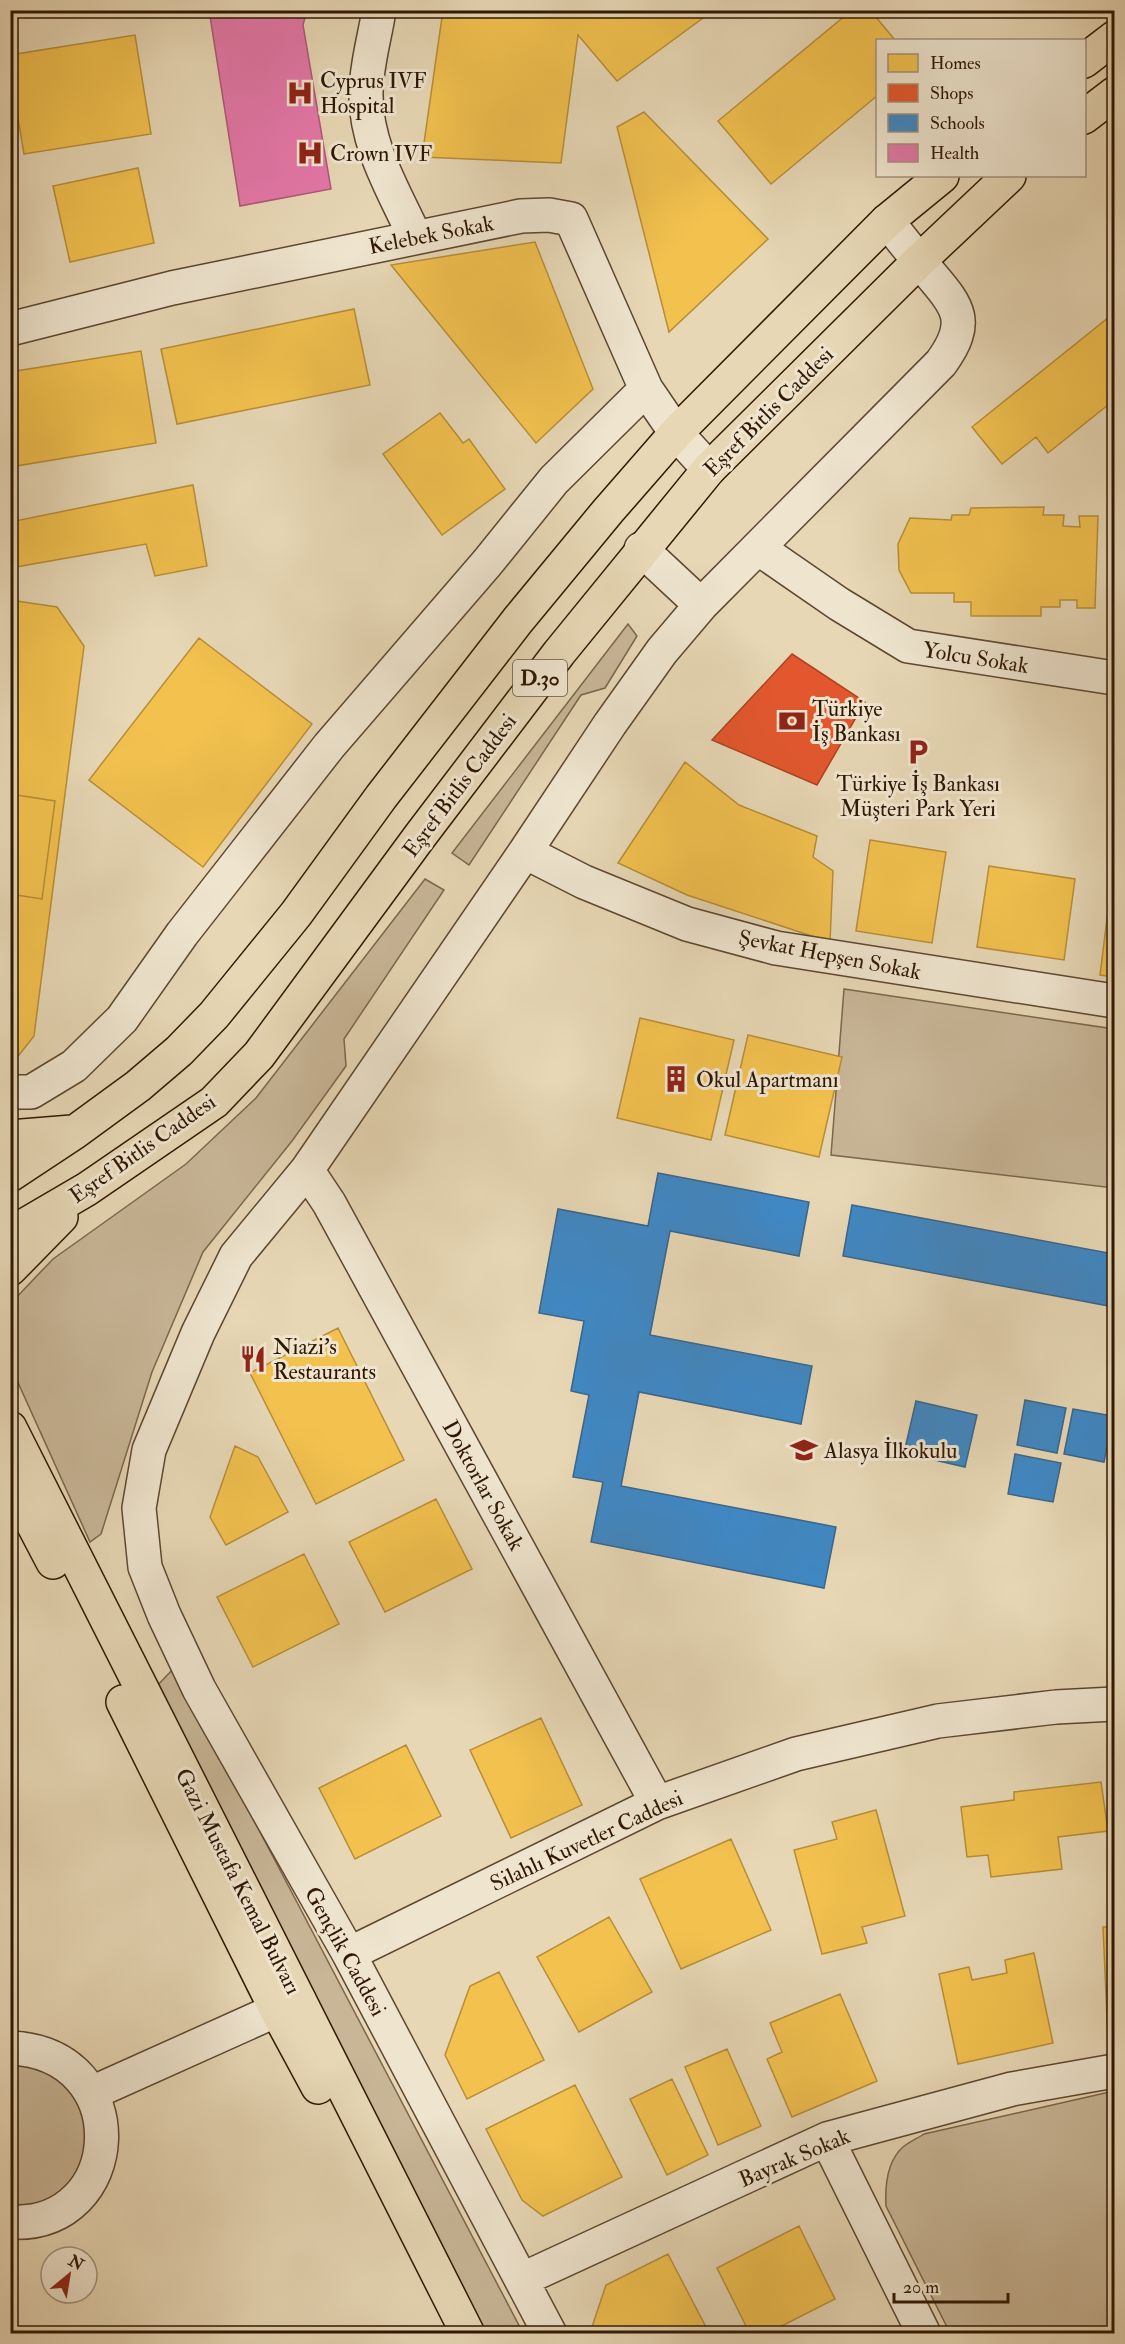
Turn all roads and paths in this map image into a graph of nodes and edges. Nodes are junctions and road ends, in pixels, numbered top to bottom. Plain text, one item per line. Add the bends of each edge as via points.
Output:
1 (379, 10) edge
2 (1114, 38) edge
3 (1086, 59) edge
4 (1114, 94) edge
5 (1086, 115) edge
6 (941, 177) edge
7 (1008, 177) edge
8 (887, 221) junction
9 (415, 237) junction
10 (919, 261) junction
11 (10, 329) edge
12 (646, 389) junction
13 (676, 433) junction
14 (709, 469) junction
15 (758, 548) junction
16 (641, 549) junction
17 (701, 605) junction
18 (1114, 678) edge
19 (525, 852) junction
20 (1114, 1001) edge
21 (10, 1092) edge
22 (75, 1132) junction
23 (10, 1137) edge
24 (307, 1170) junction
25 (10, 1174) edge
26 (87, 1189) junction
27 (10, 1234) edge
28 (10, 1269) edge
29 (10, 1428) edge
30 (10, 1480) edge
31 (1114, 1704) edge
32 (657, 1803) junction
33 (349, 1954) junction
34 (288, 2006) junction
35 (10, 2048) edge
36 (1114, 2071) edge
37 (92, 2093) junction
38 (827, 2139) junction
39 (14, 2230) edge
40 (523, 2279) junction
41 (446, 2334) edge
42 (468, 2334) edge
43 (550, 2334) edge
44 (924, 2334) edge

1 - 9 street via 366,91 367,119 378,157
2 - 3 main road
4 - 5 main road
6 - 8 main road, D.30
7 - 10 main road, Eşref Bitlis Caddesi / D.30
8 - 10 street, Gençlik Caddesi
8 - 13 main road, D.30
9 - 11 street, Kelebek Sokak via 172,288
9 - 12 street, Kelebek Sokak via 521,216 571,219
10 - 14 main road, Eşref Bitlis Caddesi / D.30
10 - 15 street, Gençlik Caddesi via 955,303 958,325 954,345
12 - 13 street, Kelebek Sokak
12 - 21 street via 554,480 488,563 329,746 182,934 122,1019 74,1066 31,1092
13 - 14 street, Kelebek Sokak
13 - 22 main road, D.30 via 518,620 381,797 297,914 214,1015 138,1086
14 - 16 main road, Eşref Bitlis Caddesi / D.30
15 - 17 street, Gençlik Caddesi
15 - 18 street, Yolcu Sokak via 838,604 908,646
16 - 17 street
16 - 26 main road, Eşref Bitlis Caddesi / D.30 via 441,808 259,1055 214,1102
17 - 19 street, Gençlik Caddesi via 616,715
19 - 20 street, Şevkat Hepşen Sokak via 584,882 687,924 776,948
19 - 24 street, Gençlik Caddesi
22 - 23 main road
22 - 25 main road, D.30
24 - 32 street, Doktorlar Sokak via 335,1213
24 - 33 street, Gençlik Caddesi via 236,1256 198,1333 150,1450 139,1508 145,1567 164,1616 199,1689
26 - 27 main road, Eşref Bitlis Caddesi / D.30
26 - 28 main road
29 - 34 main road, Gazi Mustafa Kemal Bulvarı
30 - 34 main road, Gazi Mustafa Kemal Bulvarı
31 - 32 street, Silahlı Kuvetler Caddesi via 938,1721 796,1754
32 - 33 street, Silahlı Kuvetler Caddesi
33 - 40 street, Gençlik Caddesi
34 - 37 street
34 - 41 main road, Gazi Mustafa Kemal Bulvarı
34 - 42 main road, Gazi Mustafa Kemal Bulvarı
35 - 37 street via 43,2053 66,2065
36 - 38 street, Bayrak Sokak via 1012,2089
37 - 39 street via 102,2126 101,2155 93,2176 72,2202
38 - 40 street, Bayrak Sokak
38 - 44 street
40 - 43 street, Gençlik Caddesi

